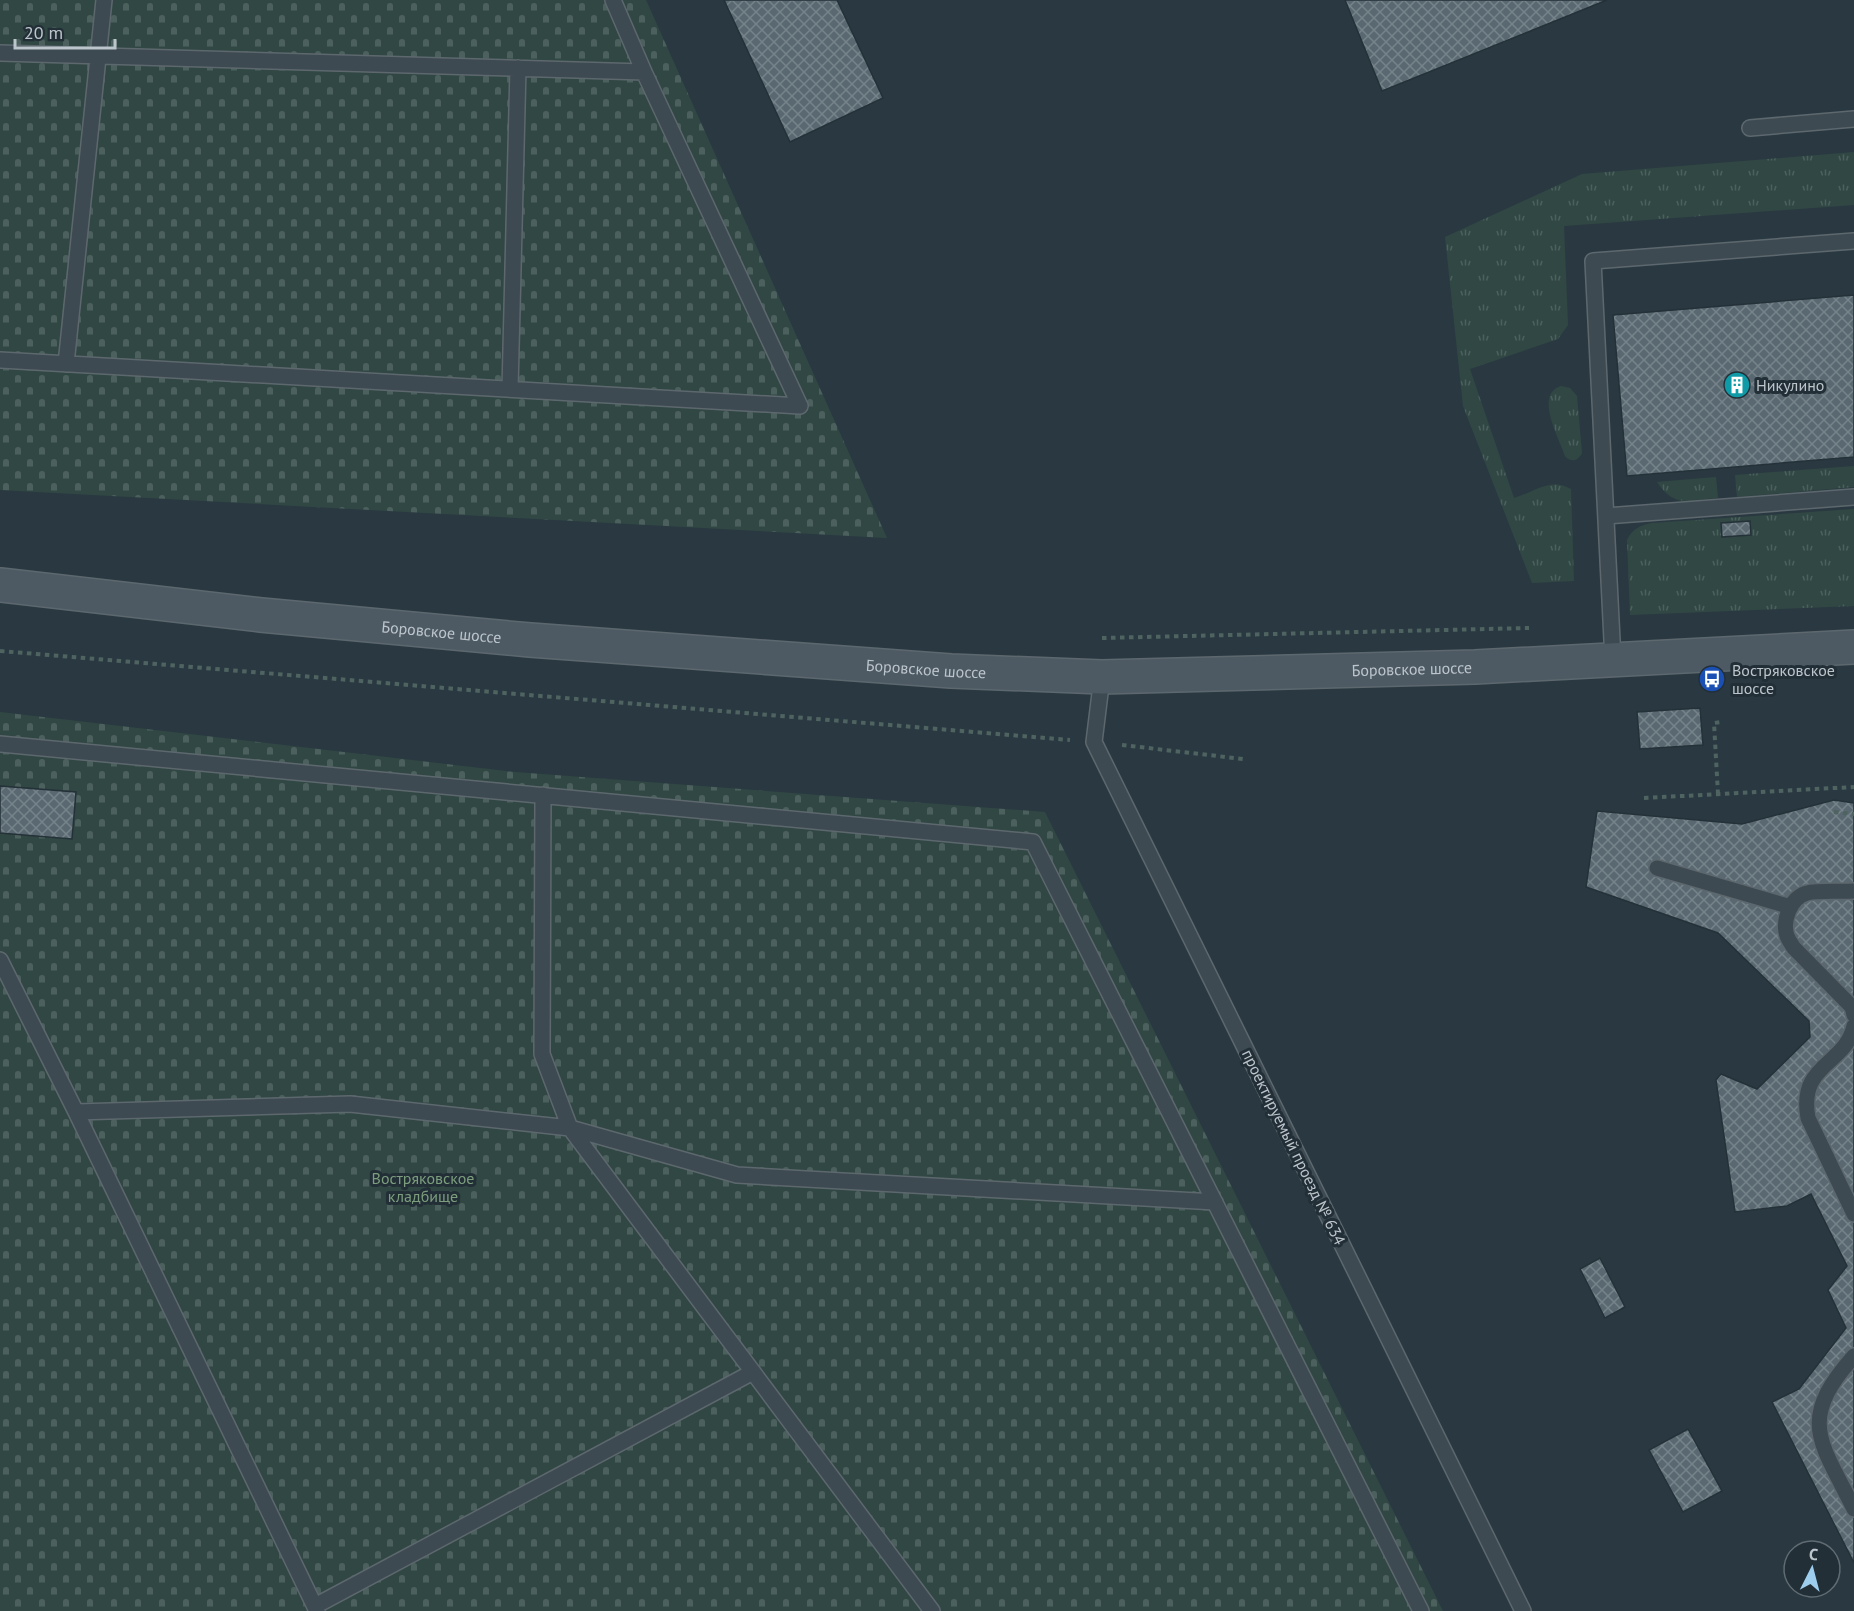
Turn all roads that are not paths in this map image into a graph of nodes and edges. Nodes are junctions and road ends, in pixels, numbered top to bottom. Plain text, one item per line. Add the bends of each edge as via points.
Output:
1 (104, 0) edge
2 (613, 0) edge
3 (0, 53) edge
4 (99, 56) junction
5 (518, 68) junction
6 (644, 72) junction
7 (1854, 119) edge
8 (1750, 128) dead end
9 (1854, 241) edge
10 (0, 360) edge
11 (66, 364) junction
12 (510, 389) junction
13 (1854, 497) edge
14 (1606, 516) junction
15 (0, 585) edge
16 (1854, 647) edge
17 (1612, 660) junction
18 (1102, 677) junction
19 (0, 744) edge
20 (543, 795) junction
21 (1657, 868) dead end
22 (1854, 891) edge
23 (1791, 907) junction
24 (0, 960) edge
25 (1854, 1015) edge
26 (1854, 1026) edge
27 (76, 1112) junction
28 (570, 1128) junction
29 (1215, 1202) junction
30 (1854, 1214) edge
31 (1854, 1356) edge
32 (753, 1372) junction
33 (1854, 1509) edge
34 (1419, 1606) edge
35 (316, 1609) edge
36 (932, 1611) edge
37 (1403, 1611) edge
38 (1523, 1611) edge

1 - 4 lane
2 - 6 lane
3 - 4 lane
4 - 5 lane
4 - 11 lane
5 - 6 lane
5 - 12 lane
6 - 12 lane via 800,406
7 - 8 lane
9 - 14 lane via 1593,261
10 - 11 lane
11 - 12 lane
13 - 14 lane
14 - 17 lane
15 - 18 street, Боровское шоссе via 530,640 951,671
16 - 17 street, Боровское шоссе
17 - 18 street, Боровское шоссе
18 - 38 lane, проектируемый проезд № 634 via 1094,742
19 - 20 lane
20 - 28 lane via 542,1054
20 - 29 lane via 1033,842
21 - 23 lane
22 - 23 lane via 1806,894
23 - 25 lane via 1786,922 1787,938 1852,1007
24 - 27 lane
26 - 30 lane via 1848,1041 1812,1078 1806,1102 1808,1118
27 - 28 lane via 350,1104
27 - 35 lane
28 - 29 lane via 737,1175
28 - 32 lane
29 - 34 lane
31 - 33 lane via 1822,1401 1819,1427 1821,1441
32 - 35 lane
32 - 36 lane
34 - 37 lane

